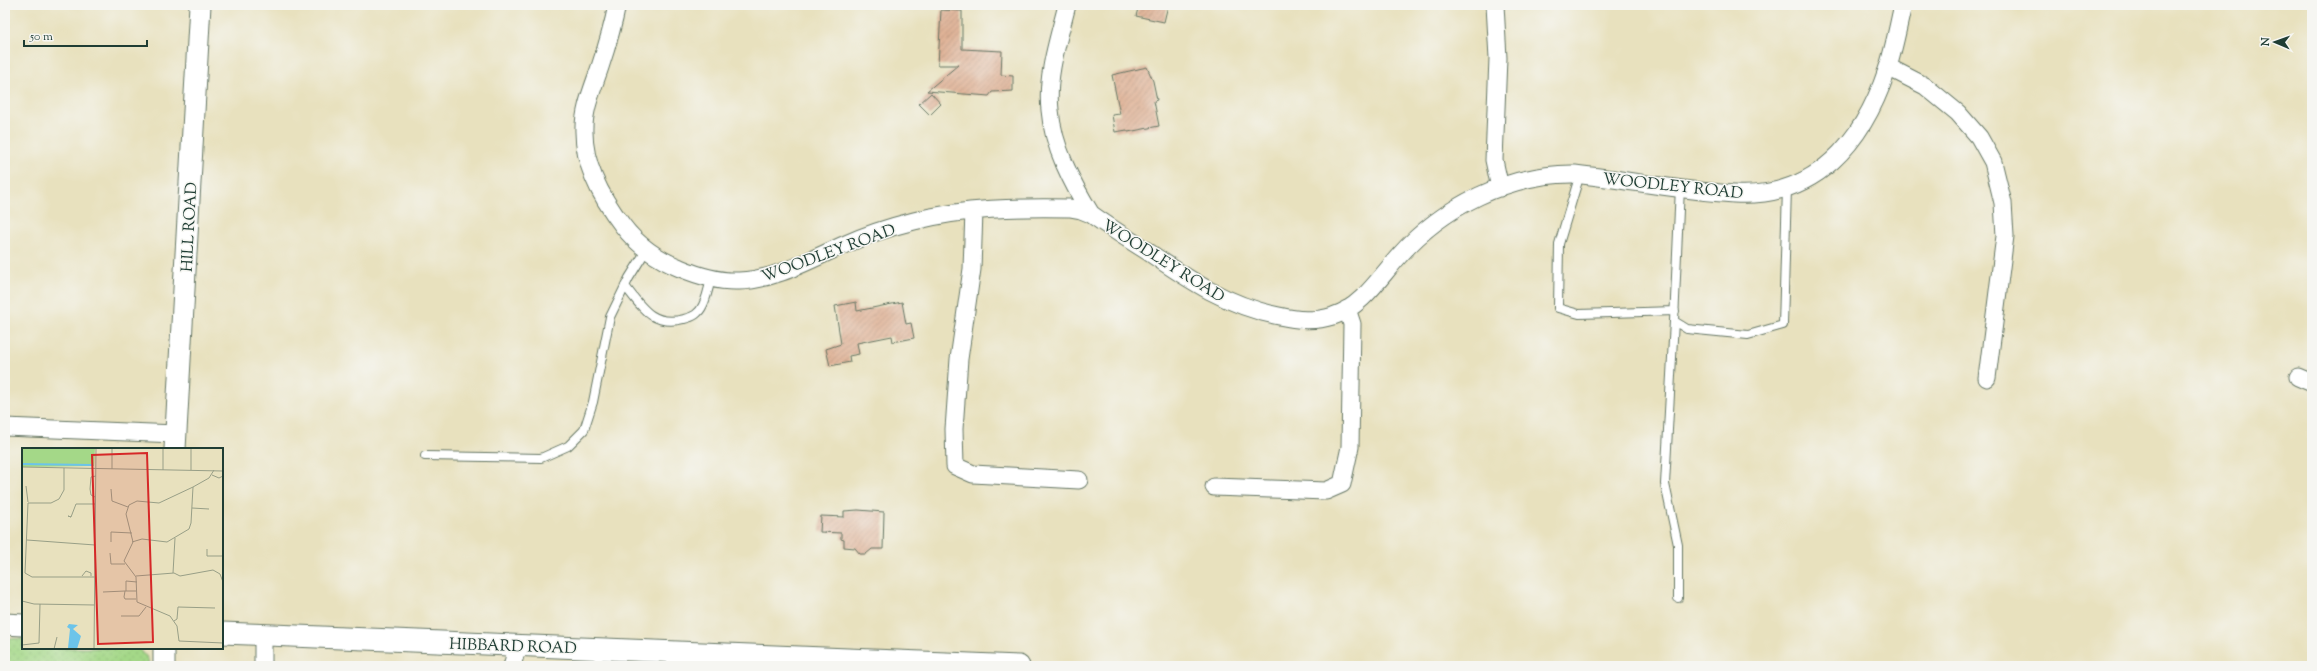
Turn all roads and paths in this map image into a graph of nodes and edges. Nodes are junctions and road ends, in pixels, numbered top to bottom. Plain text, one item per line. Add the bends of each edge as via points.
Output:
1 (200, 5) edge
2 (617, 5) edge
3 (1067, 5) edge
4 (1495, 5) edge
5 (1903, 5) edge
6 (1888, 67) junction
7 (1580, 174) junction
8 (1680, 187) junction
9 (1500, 188) junction
10 (1787, 188) junction
11 (974, 211) junction
12 (1091, 214) junction
13 (647, 249) junction
14 (711, 278) junction
15 (625, 286) junction
16 (1347, 309) junction
17 (1674, 311) junction
18 (1674, 321) junction
19 (1987, 378) dead end
20 (5, 426) edge
21 (176, 441) edge
22 (425, 456) dead end
23 (1078, 480) dead end
24 (1214, 487) dead end
25 (1678, 598) dead end
26 (5, 624) edge
27 (22, 625) edge
28 (223, 633) edge
29 (263, 635) junction
30 (518, 645) junction
31 (164, 649) edge
32 (598, 657) edge
33 (164, 666) edge
34 (263, 666) edge
35 (512, 666) edge
36 (1019, 666) edge

1 - 21 street, HILL ROAD
2 - 13 street, WOODLEY ROAD via 585,116 586,149 589,165 610,209 627,232
3 - 12 street, WOODLEY ROAD via 1052,71 1050,110 1063,160
4 - 9 street via 1498,58 1494,160
5 - 6 street, WOODLEY ROAD
6 - 10 street, WOODLEY ROAD via 1874,102 1846,147 1814,176
6 - 19 street via 1925,86 1958,113 1979,137 1993,162 2003,203 2005,236
7 - 8 street, WOODLEY ROAD
7 - 9 street, WOODLEY ROAD via 1553,173
7 - 17 lane via 1560,244 1558,308 1579,314
8 - 10 street, WOODLEY ROAD via 1734,194 1756,194
8 - 17 lane
9 - 16 street, WOODLEY ROAD via 1447,214 1421,233 1369,290
10 - 18 lane via 1783,325 1748,335 1687,328
11 - 12 street, WOODLEY ROAD via 1046,208 1081,210
11 - 14 street, WOODLEY ROAD via 915,220 879,231 777,273 758,278 739,281
11 - 23 street via 972,268 959,359 954,429 955,466 973,474
12 - 16 street, WOODLEY ROAD via 1183,276 1228,301 1297,320 1316,320 1334,316
13 - 14 street, WOODLEY ROAD via 668,263
13 - 15 lane
14 - 15 lane via 703,305 694,316 670,323 643,309
15 - 22 lane via 610,317 593,402 584,430 568,446 541,458
16 - 24 street via 1352,324 1350,447 1342,484 1326,491
17 - 18 lane
18 - 25 lane via 1666,484 1678,545
20 - 21 street
26 - 27 street
28 - 29 street, HIBBARD ROAD
29 - 30 street, HIBBARD ROAD
29 - 34 street
30 - 32 street, HIBBARD ROAD
30 - 35 street
31 - 33 street
32 - 36 street, HIBBARD ROAD

